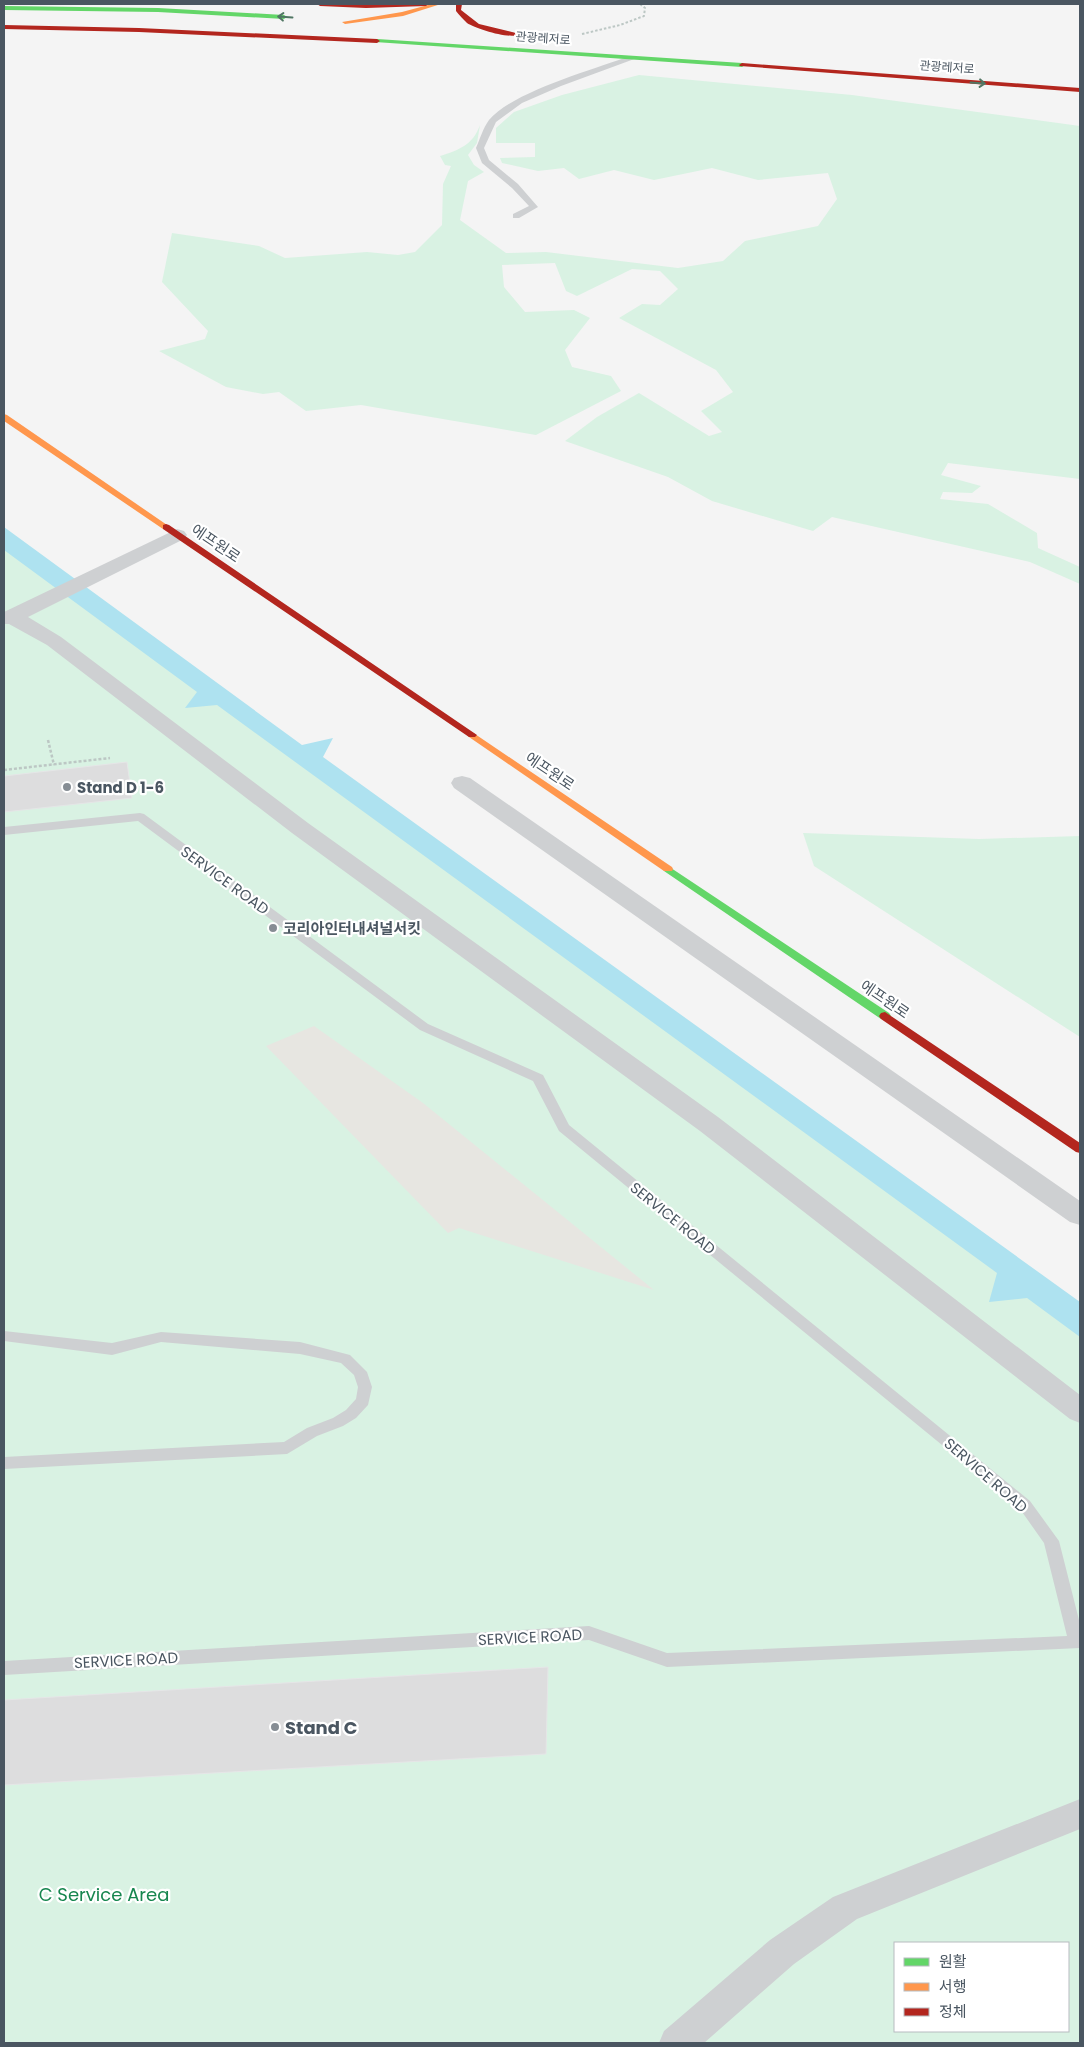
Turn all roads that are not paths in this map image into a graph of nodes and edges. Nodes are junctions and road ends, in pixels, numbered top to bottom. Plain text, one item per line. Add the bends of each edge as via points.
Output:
1 (320, 4) edge
2 (426, 4) edge
3 (438, 4) edge
4 (459, 4) edge
5 (4, 8) edge
6 (4, 18) edge
7 (298, 18) dead end
8 (400, 26) dead end
9 (4, 27) edge
10 (458, 30) dead end
11 (4, 32) edge
12 (653, 48) dead end
13 (534, 51) junction
14 (633, 58) junction
15 (751, 60) junction
16 (1080, 80) edge
17 (1080, 90) edge
18 (516, 216) dead end
19 (4, 417) edge
20 (177, 535) junction
21 (8, 617) edge
22 (462, 783) dead end
23 (4, 830) edge
24 (1080, 1149) edge
25 (1080, 1215) edge
26 (4, 1336) edge
27 (1080, 1411) edge
28 (4, 1463) edge
29 (4, 1668) edge
30 (1080, 1814) edge
31 (677, 2043) edge

1 - 2 main road
3 - 8 main road via 403,14 340,21
4 - 10 main road via 458,10 470,24 522,35
7 -> 5 main road via 158,10
6 - 15 main road, 관광레저로 via 219,24
9 - 13 main road, 관광레저로 via 239,33
11 - 13 main road via 434,50
12 - 15 main road
13 - 14 main road, 관광레저로
14 -> 17 main road, 관광레저로
14 - 18 lane via 505,108 491,122 480,148 485,161 534,207
15 - 16 main road, 관광레저로
19 - 20 main road, 에프원로
20 - 21 street
20 - 24 main road, 에프원로
21 - 27 street via 54,641 300,828 709,1124
22 - 25 street
23 - 29 lane, SERVICE ROAD via 140,817 424,1027 538,1078 564,1128 1025,1505 1051,1541 1077,1642 667,1660 589,1633
26 - 28 lane via 112,1349 161,1337 300,1348 345,1359 360,1372 365,1387 363,1401 351,1414 287,1448
30 - 31 street via 845,1908 782,1952

